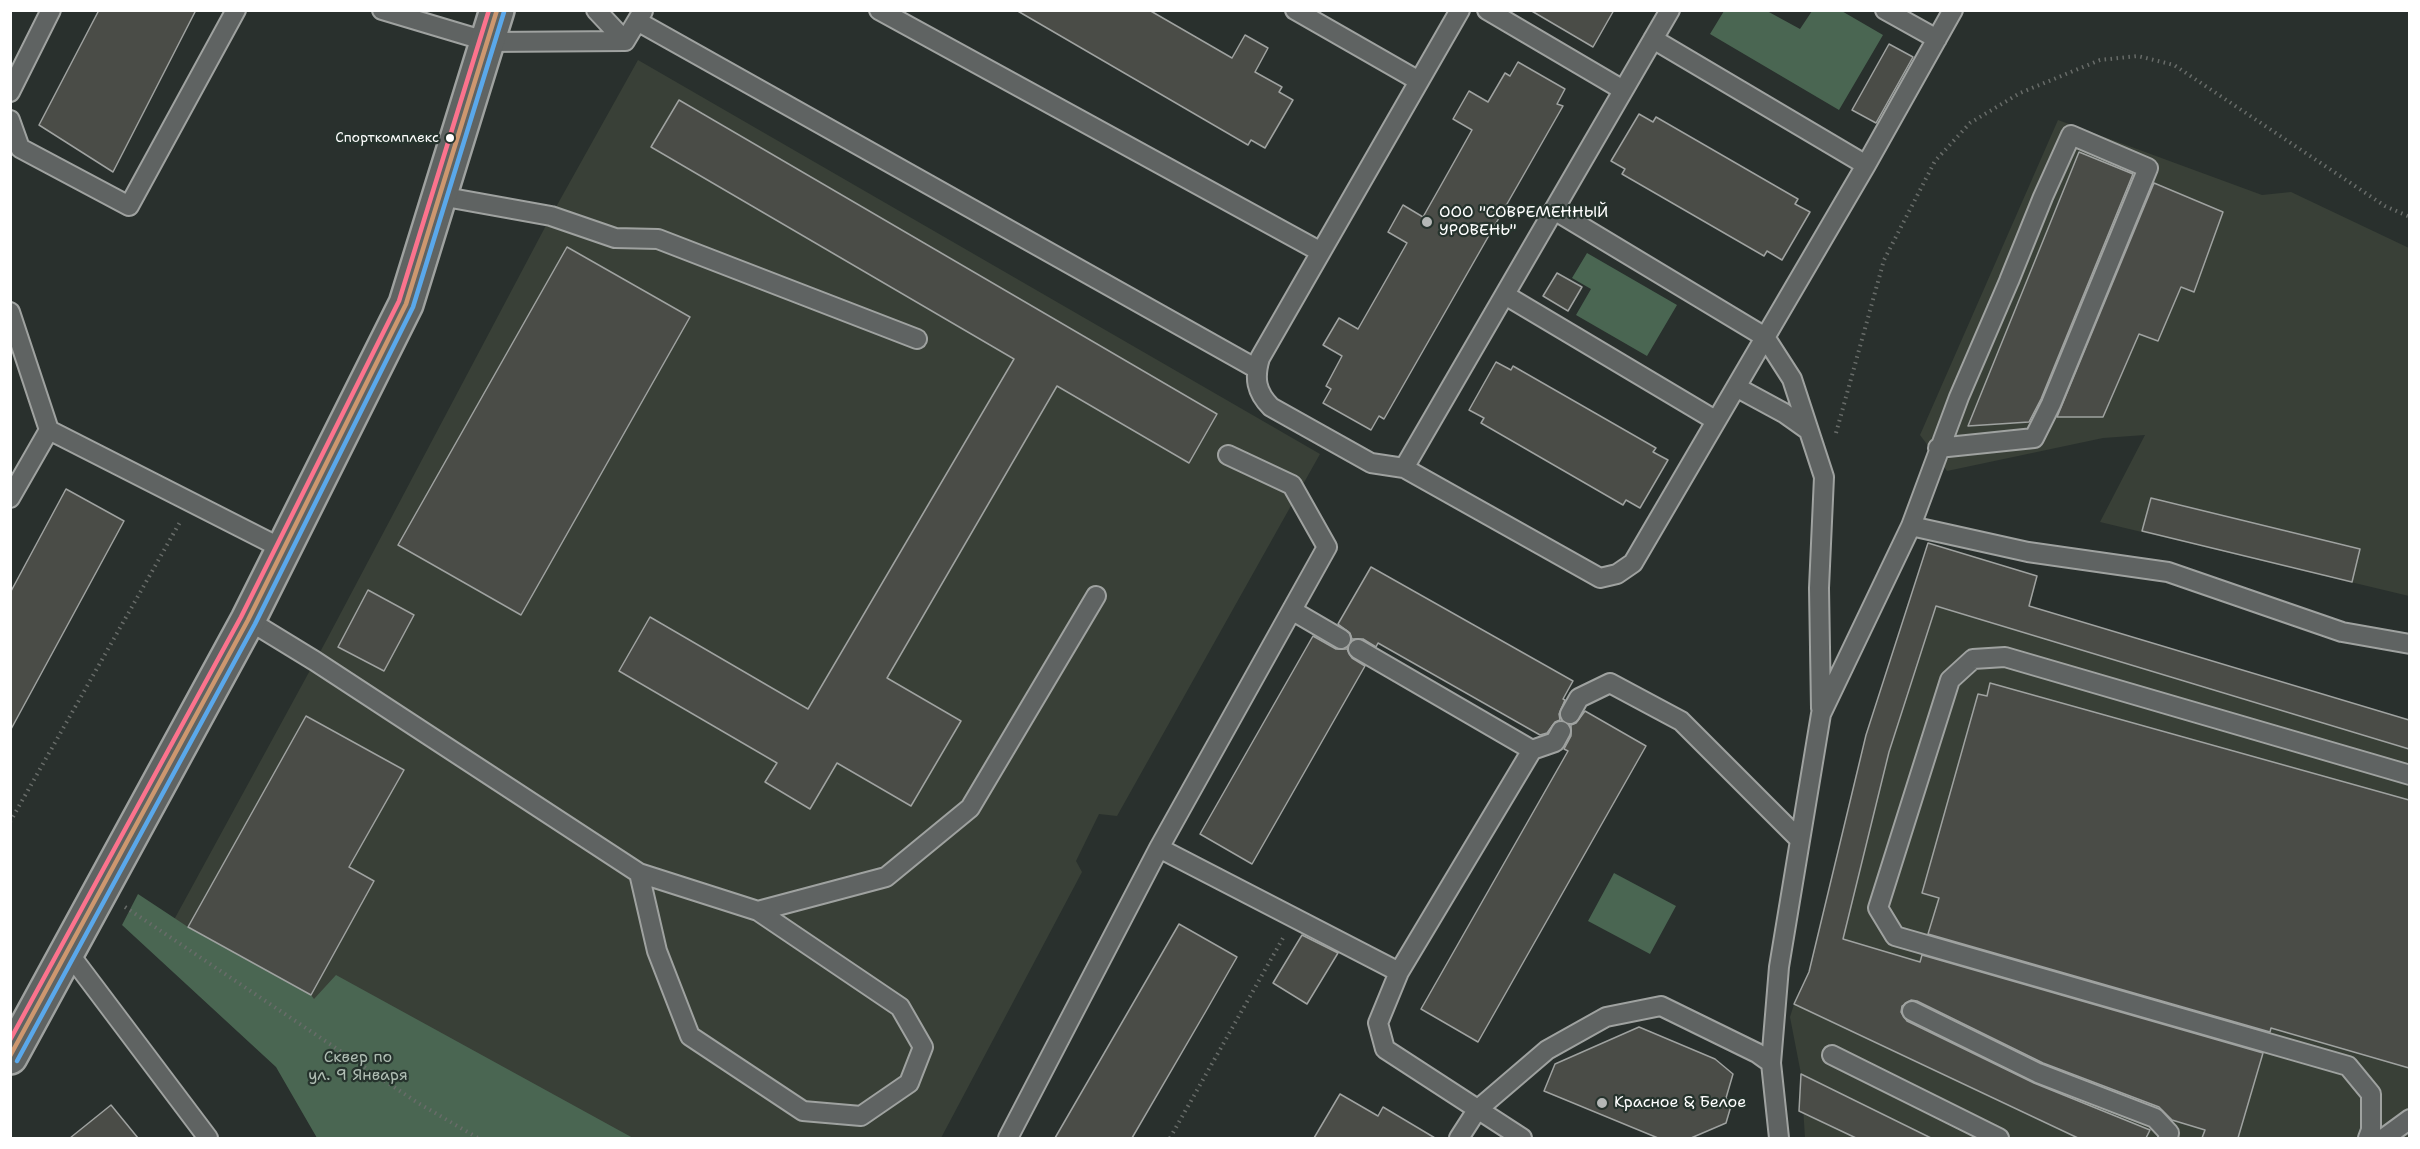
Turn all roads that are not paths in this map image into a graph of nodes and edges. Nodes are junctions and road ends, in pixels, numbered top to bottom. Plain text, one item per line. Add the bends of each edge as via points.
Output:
1 (51, 10) edge
2 (236, 10) edge
3 (382, 10) edge
4 (497, 10) edge
5 (596, 10) edge
6 (879, 10) edge
7 (1295, 10) edge
8 (1460, 10) edge
9 (1487, 10) edge
10 (1670, 10) edge
11 (1885, 10) edge
12 (1953, 10) edge
13 (640, 16) edge
14 (1653, 39) junction
15 (1937, 39) junction
16 (625, 41) junction
17 (489, 42) junction
18 (1419, 81) junction
19 (1623, 90) junction
20 (10, 92) edge
21 (10, 120) edge
22 (1866, 165) junction
23 (440, 196) junction
24 (1554, 210) junction
25 (1321, 252) junction
26 (1504, 295) junction
27 (10, 312) edge
28 (1765, 337) junction
29 (917, 339) dead end
30 (1257, 369) junction
31 (1736, 387) junction
32 (1715, 420) junction
33 (49, 430) junction
34 (1808, 430) junction
35 (1938, 448) junction
36 (1228, 455) dead end
37 (1404, 468) junction
38 (10, 498) edge
39 (1911, 526) junction
40 (283, 549) junction
41 (1096, 596) dead end
42 (1293, 611) junction
43 (248, 620) junction
44 (1341, 639) dead end
45 (2409, 644) edge
46 (1358, 649) dead end
47 (1570, 714) dead end
48 (1821, 714) junction
49 (1561, 731) dead end
50 (1532, 750) junction
51 (2409, 775) edge
52 (1799, 839) junction
53 (1159, 848) junction
54 (639, 873) junction
55 (758, 911) junction
56 (68, 952) junction
57 (1399, 972) junction
58 (1912, 1011) dead end
59 (1832, 1055) dead end
60 (10, 1057) edge
61 (1771, 1063) junction
62 (1477, 1110) junction
63 (2409, 1119) edge
64 (208, 1138) edge
65 (1008, 1138) edge
66 (1459, 1138) edge
67 (1522, 1138) edge
68 (1779, 1138) edge
69 (1999, 1138) edge
70 (2168, 1138) edge
71 (2368, 1138) edge
72 (2384, 1138) edge

1 - 20 lane
2 - 21 lane via 129,206 20,148
3 - 17 lane
4 - 17 street
5 - 16 lane
6 - 25 lane
7 - 18 lane
8 - 18 lane
9 - 19 lane
10 - 14 lane
11 - 15 lane
12 - 15 lane
13 - 16 lane
13 - 30 lane
14 - 19 lane
14 - 22 lane
15 - 22 lane
16 - 17 lane
17 - 23 street
18 - 25 lane
19 - 24 lane
22 - 28 lane
23 - 29 lane via 551,216 615,238 658,239
23 - 40 street via 406,304
24 - 26 lane
24 - 28 lane
25 - 30 lane
26 - 32 lane
26 - 37 lane
27 - 33 lane
28 - 31 lane
28 - 34 lane via 1792,379
30 - 37 lane via 1258,388 1271,407 1371,463
31 - 32 lane
31 - 34 lane
32 - 37 lane via 1633,563 1617,574 1600,578
33 - 38 lane
33 - 40 lane
34 - 48 lane via 1824,477 1819,588
35 - 35 lane via 2071,135 2148,168 2034,438
35 - 39 lane
36 - 42 lane via 1292,485 1327,548
39 - 45 lane via 2028,552 2168,572 2342,632
39 - 48 lane
40 - 43 street
41 - 55 lane via 970,808 886,877
42 - 44 lane
42 - 53 lane
43 - 54 lane
43 - 56 street
46 - 50 lane
47 - 52 lane via 1579,698 1610,683 1641,699 1681,721
48 - 52 lane
49 - 50 lane via 1555,742
50 - 57 lane
51 - 71 lane via 2005,657 1973,659 1950,680 1878,908 1895,936 2348,1066 2371,1094
52 - 61 lane via 1779,967
53 - 57 lane
53 - 65 lane
54 - 55 lane
54 - 55 lane via 657,951 690,1036 803,1111 861,1116 909,1083 922,1047 900,1007
56 - 60 street
56 - 64 lane
57 - 62 lane via 1378,1023 1386,1049
58 - 70 lane via 2038,1073 2155,1118 2169,1133
59 - 69 lane
61 - 62 lane via 1661,1006 1606,1017 1547,1050
61 - 68 lane
62 - 66 lane
62 - 67 lane
63 - 72 lane

